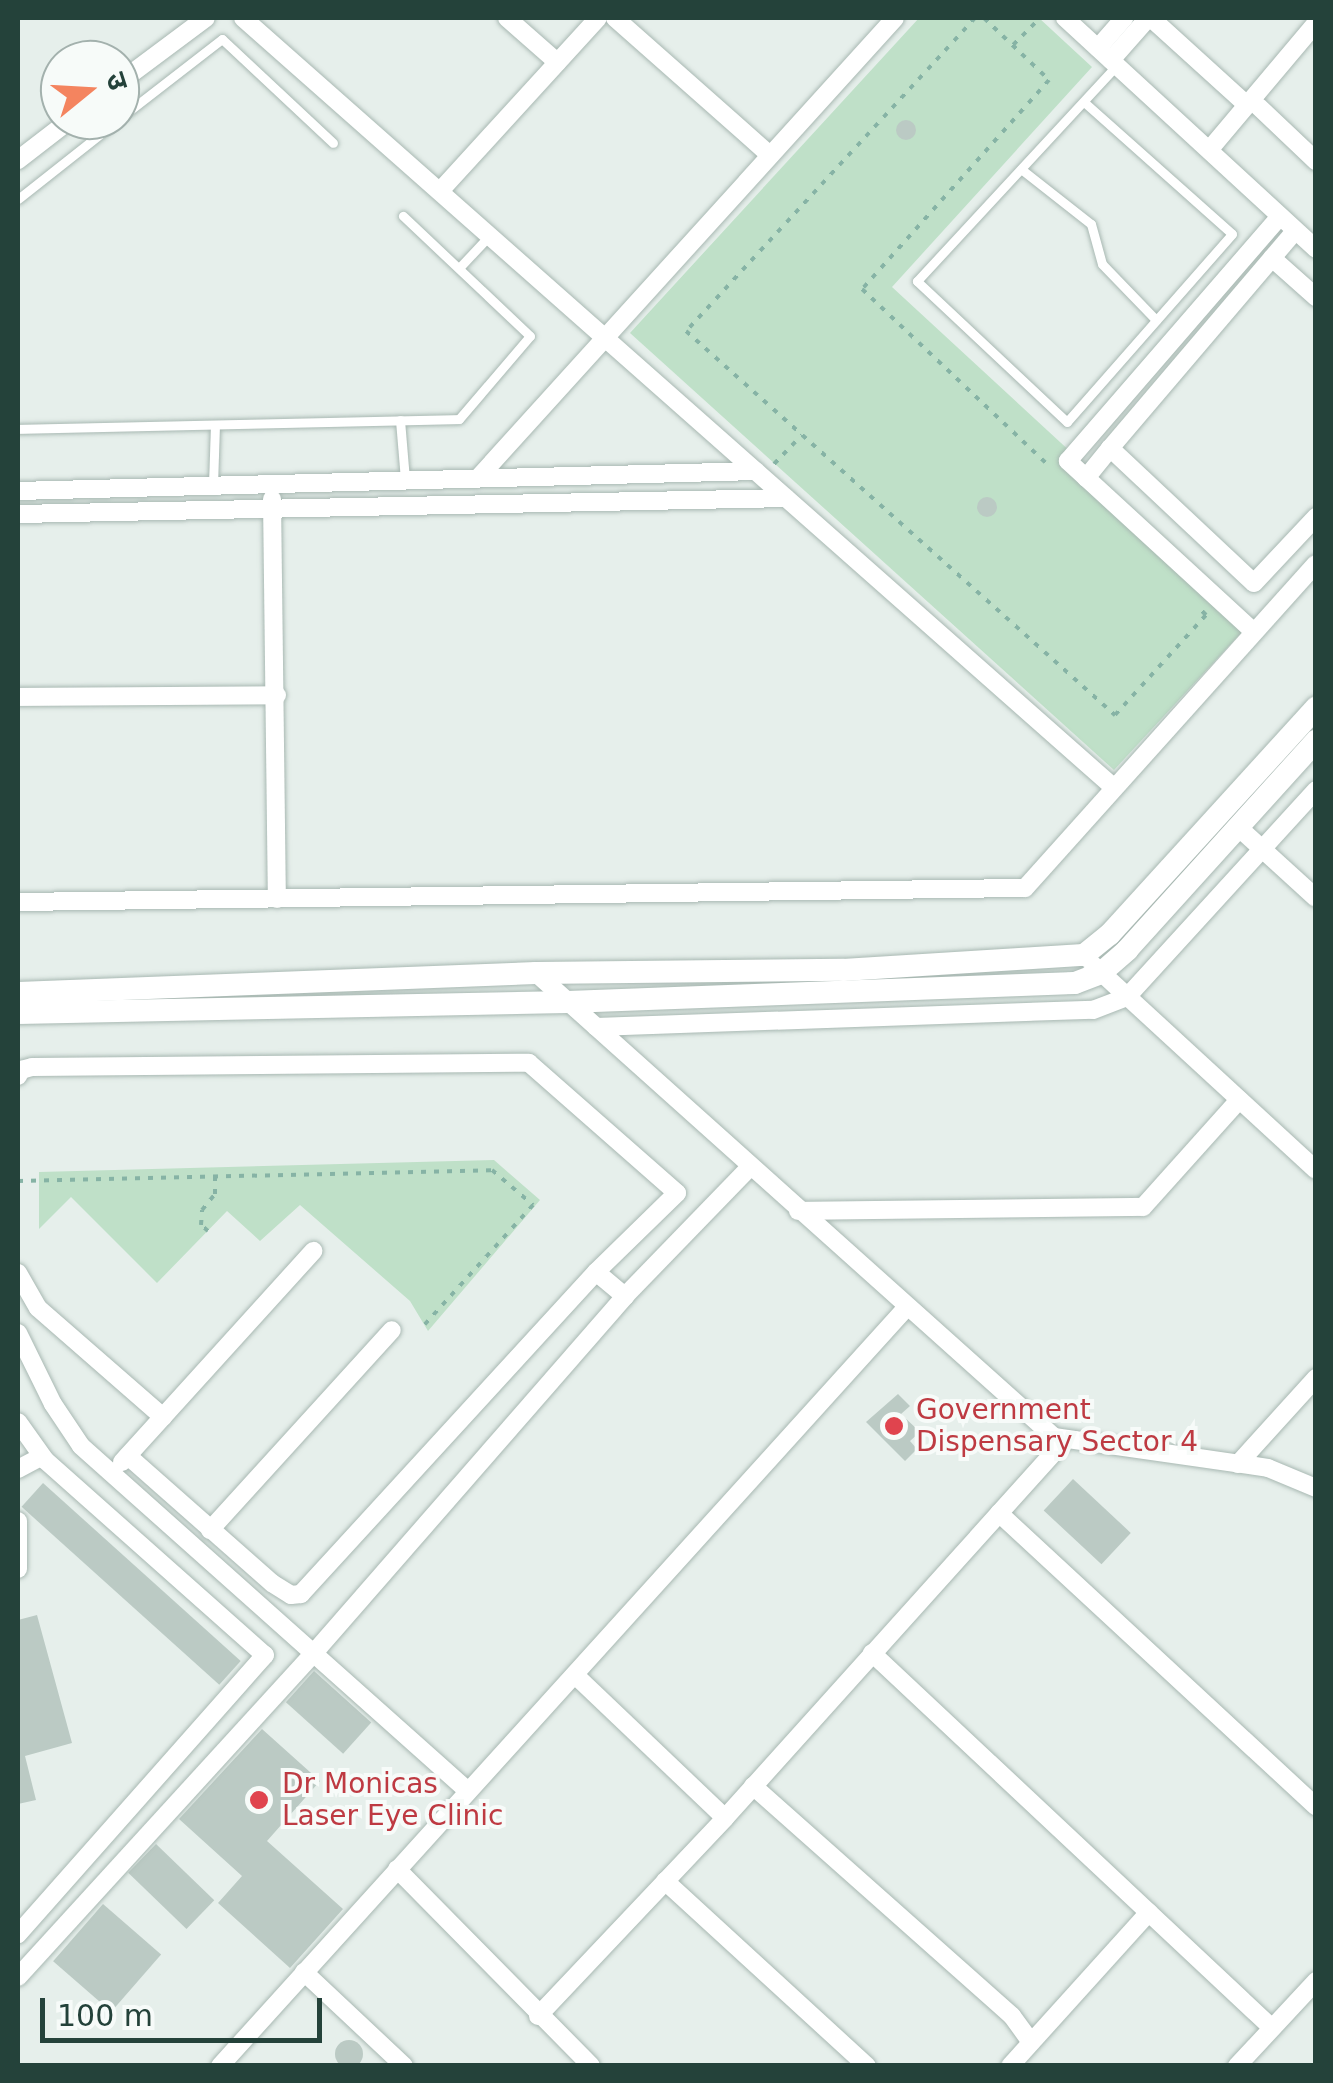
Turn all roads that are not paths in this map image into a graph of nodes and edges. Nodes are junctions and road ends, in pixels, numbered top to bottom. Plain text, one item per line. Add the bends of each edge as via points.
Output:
1 (206, 18) edge
2 (243, 18) edge
3 (507, 18) edge
4 (598, 18) edge
5 (615, 18) edge
6 (895, 18) edge
7 (1065, 18) edge
8 (1124, 18) edge
9 (1150, 18) edge
10 (1316, 23) edge
11 (1316, 40) edge
12 (1109, 58) junction
13 (557, 62) junction
14 (140, 67) edge
15 (1084, 102) junction
16 (140, 103) edge
17 (1253, 108) junction
18 (44, 140) edge
19 (92, 140) edge
20 (333, 144) dead end
21 (1214, 153) junction
22 (770, 154) junction
23 (18, 160) edge
24 (1316, 161) edge
25 (1021, 169) junction
26 (440, 191) junction
27 (18, 199) edge
28 (403, 216) dead end
29 (1279, 216) junction
30 (1294, 232) junction
31 (490, 235) junction
32 (1316, 250) edge
33 (1272, 258) junction
34 (459, 268) junction
35 (1316, 298) edge
36 (1156, 320) junction
37 (606, 336) junction
38 (400, 420) junction
39 (214, 424) junction
40 (18, 429) edge
41 (1110, 448) junction
42 (758, 474) junction
43 (480, 477) junction
44 (1086, 478) junction
45 (405, 479) junction
46 (271, 484) junction
47 (214, 485) junction
48 (18, 491) edge
49 (786, 498) junction
50 (272, 508) junction
51 (18, 514) edge
52 (1316, 517) edge
53 (1316, 564) edge
54 (1254, 632) junction
55 (278, 695) junction
56 (18, 697) edge
57 (1316, 708) edge
58 (1316, 741) edge
59 (1113, 787) junction
60 (1316, 790) edge
61 (1238, 827) junction
62 (1262, 849) junction
63 (1316, 898) edge
64 (276, 899) junction
65 (18, 902) edge
66 (1092, 964) junction
67 (536, 973) junction
68 (18, 992) edge
69 (1127, 997) junction
70 (568, 1002) junction
71 (18, 1013) edge
72 (596, 1027) junction
73 (18, 1076) edge
74 (1240, 1100) junction
75 (750, 1167) junction
76 (1316, 1170) edge
77 (798, 1211) junction
78 (313, 1251) dead end
79 (596, 1272) junction
80 (18, 1273) edge
81 (626, 1296) junction
82 (907, 1307) junction
83 (392, 1330) dead end
84 (19, 1346) edge
85 (1316, 1378) edge
86 (163, 1417) junction
87 (18, 1422) edge
88 (1066, 1439) junction
89 (42, 1456) junction
90 (128, 1456) junction
91 (1238, 1464) junction
92 (18, 1469) edge
93 (112, 1474) junction
94 (1316, 1488) edge
95 (999, 1513) junction
96 (18, 1521) edge
97 (210, 1530) junction
98 (18, 1569) edge
99 (872, 1653) junction
100 (313, 1654) junction
101 (576, 1676) junction
102 (753, 1786) junction
103 (468, 1791) junction
104 (1316, 1807) edge
105 (724, 1818) junction
106 (397, 1869) junction
107 (665, 1880) junction
108 (1149, 1912) junction
109 (18, 1934) edge
110 (304, 1972) junction
111 (18, 1977) edge
112 (1316, 1981) edge
113 (538, 2016) junction
114 (1272, 2028) junction
115 (1031, 2042) junction
116 (220, 2066) edge
117 (404, 2066) edge
118 (591, 2066) edge
119 (867, 2066) edge
120 (1010, 2066) edge
121 (1237, 2066) edge

1 - 14 street
2 - 26 street
3 - 13 street
4 - 13 street
5 - 22 street
6 - 22 street
7 - 12 street
8 - 12 street
9 - 12 street
9 - 17 street
10 - 17 street
11 - 17 street
12 - 15 lane
12 - 21 street
13 - 26 street
15 - 25 lane
15 - 36 lane via 1232,234
16 - 20 lane via 222,39
17 - 21 street
17 - 24 street
18 - 23 street
19 - 27 lane
21 - 29 street
22 - 37 street
25 - 36 lane via 1090,224 1102,264
25 - 36 lane via 917,282 1067,422
26 - 31 street
28 - 34 lane
29 - 30 street
29 - 44 street via 1068,461
30 - 32 street
30 - 33 street
31 - 34 lane
31 - 37 street
33 - 35 street
33 - 41 street
34 - 38 lane via 530,336 459,419
37 - 42 street
37 - 43 street
38 - 39 lane
38 - 45 lane
39 - 40 lane
39 - 47 lane
41 - 44 street
41 - 52 street via 1254,582
42 - 43 street
42 - 49 street
43 - 45 street
44 - 54 street
45 - 46 street
46 - 47 street
46 - 50 street
47 - 48 street
49 - 50 street
49 - 59 street
50 - 51 street
50 - 55 street
53 - 54 street
54 - 59 street
55 - 56 street
55 - 64 street
57 - 66 street via 1110,934
58 - 61 street
59 - 64 street via 1024,888
60 - 62 street
61 - 62 street
61 - 66 street via 1127,950
62 - 63 street
62 - 69 street
64 - 65 street
66 - 67 street
66 - 69 street
66 - 70 street via 1075,983
67 - 68 street
67 - 70 street
69 - 72 street via 1093,1010
69 - 74 street
70 - 71 street
70 - 72 street
72 - 75 street
73 - 79 street via 32,1067 529,1063 677,1193
74 - 76 street
74 - 77 street via 1143,1206
75 - 77 street
75 - 81 street
77 - 82 street
78 - 86 street
79 - 81 street
79 - 97 street via 301,1594 291,1596 272,1583
80 - 86 street via 38,1308
81 - 100 street
82 - 88 street via 1054,1437
82 - 101 street
83 - 97 street
84 - 93 street via 82,1446
85 - 91 street
86 - 90 street
87 - 89 street
88 - 91 street
88 - 95 street
89 - 92 street
89 - 109 street via 266,1655
90 - 93 street
90 - 97 street
91 - 94 street
93 - 100 street
95 - 99 street
95 - 104 street
96 - 98 street
99 - 102 street
99 - 108 street
100 - 103 street
100 - 111 street
101 - 103 street
101 - 105 street
102 - 105 street
102 - 115 street via 1012,2016
103 - 106 street
105 - 107 street
106 - 110 street
106 - 113 street
107 - 113 street
107 - 119 street
108 - 114 street
108 - 115 street
110 - 116 street
110 - 117 street
112 - 114 street
113 - 118 street
114 - 121 street
115 - 120 street

